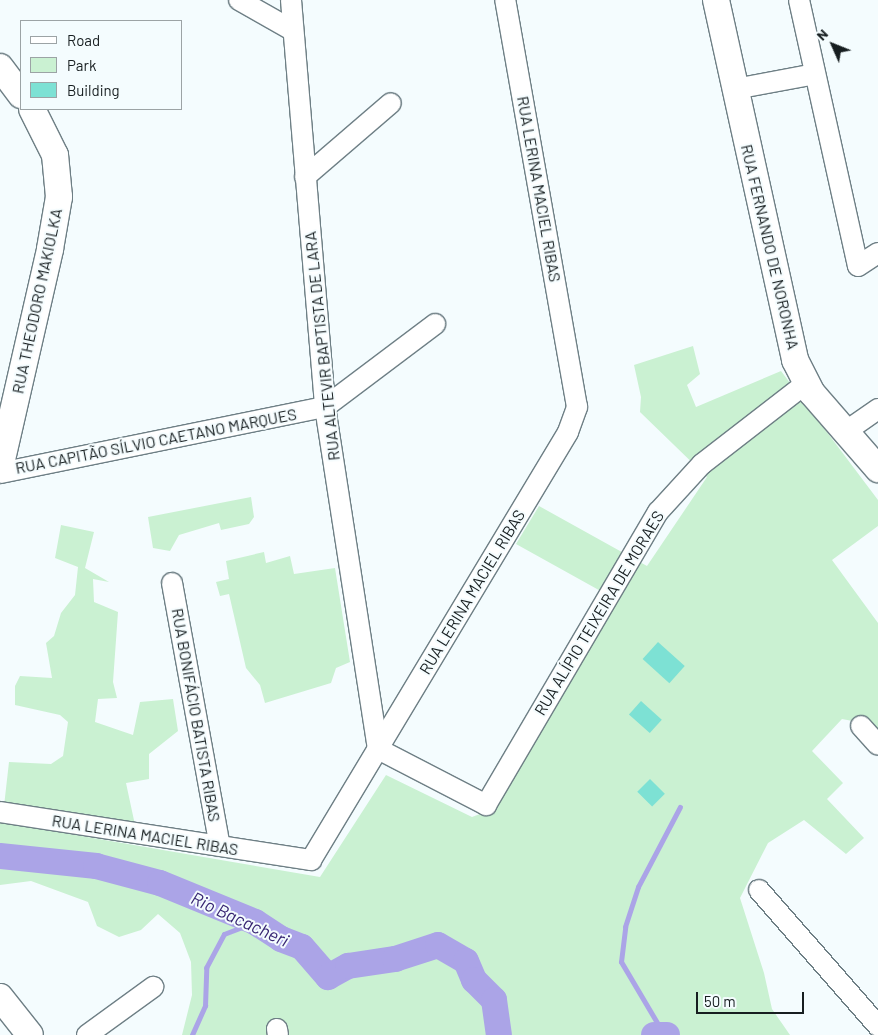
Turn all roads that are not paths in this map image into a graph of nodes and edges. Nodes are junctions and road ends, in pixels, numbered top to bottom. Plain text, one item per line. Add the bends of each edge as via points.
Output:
1 (239, 0) edge
2 (291, 0) edge
3 (505, 0) edge
4 (716, 0) edge
5 (799, 0) edge
6 (292, 30) junction
7 (0, 67) edge
8 (814, 68) junction
9 (734, 83) junction
10 (20, 94) edge
11 (391, 103) dead end
12 (32, 110) edge
13 (305, 177) junction
14 (878, 253) edge
15 (435, 324) dead end
16 (805, 384) junction
17 (324, 407) junction
18 (878, 409) edge
19 (845, 432) junction
20 (0, 468) edge
21 (878, 469) edge
22 (0, 473) edge
23 (172, 583) dead end
24 (861, 726) dead end
25 (878, 745) edge
26 (378, 750) junction
27 (0, 812) edge
28 (220, 846) junction
29 (759, 890) dead end
30 (153, 987) dead end
31 (0, 997) edge
32 (878, 1026) edge
33 (30, 1035) edge
34 (87, 1035) edge

1 - 6 street
2 - 6 street, RUA ALTEVIR BAPTISTA DE LARA
3 - 26 street, RUA LERINA MACIEL RIBAS via 577,407 568,432
4 - 9 main road, RUA FERNANDO DE NORONHA
5 - 8 street
6 - 13 street, RUA ALTEVIR BAPTISTA DE LARA
7 - 10 main road
8 - 9 street
8 - 14 street via 858,266
9 - 16 main road, RUA FERNANDO DE NORONHA via 792,346
11 - 13 street
12 - 20 main road, RUA THEODORO MAKIOLKA via 55,155 59,197
13 - 17 street, RUA ALTEVIR BAPTISTA DE LARA
15 - 17 street, RUA CAPITÃO SÍLVIO CAETANO MARQUES
16 - 19 main road, RUA FERNANDO DE NORONHA
16 - 26 street, RUA ALÍPIO TEIXEIRA DE MORAES via 702,464 658,512 486,805
17 - 22 street, RUA CAPITÃO SÍLVIO CAETANO MARQUES
17 - 26 street, RUA ALTEVIR BAPTISTA DE LARA
18 - 19 street
19 - 21 main road, RUA FERNANDO DE NORONHA
23 - 28 street, RUA BONIFÁCIO BATISTA RIBAS
24 - 25 street
26 - 28 street, RUA LERINA MACIEL RIBAS via 311,860
27 - 28 street, RUA LERINA MACIEL RIBAS
29 - 32 street
30 - 34 street
31 - 33 main road

